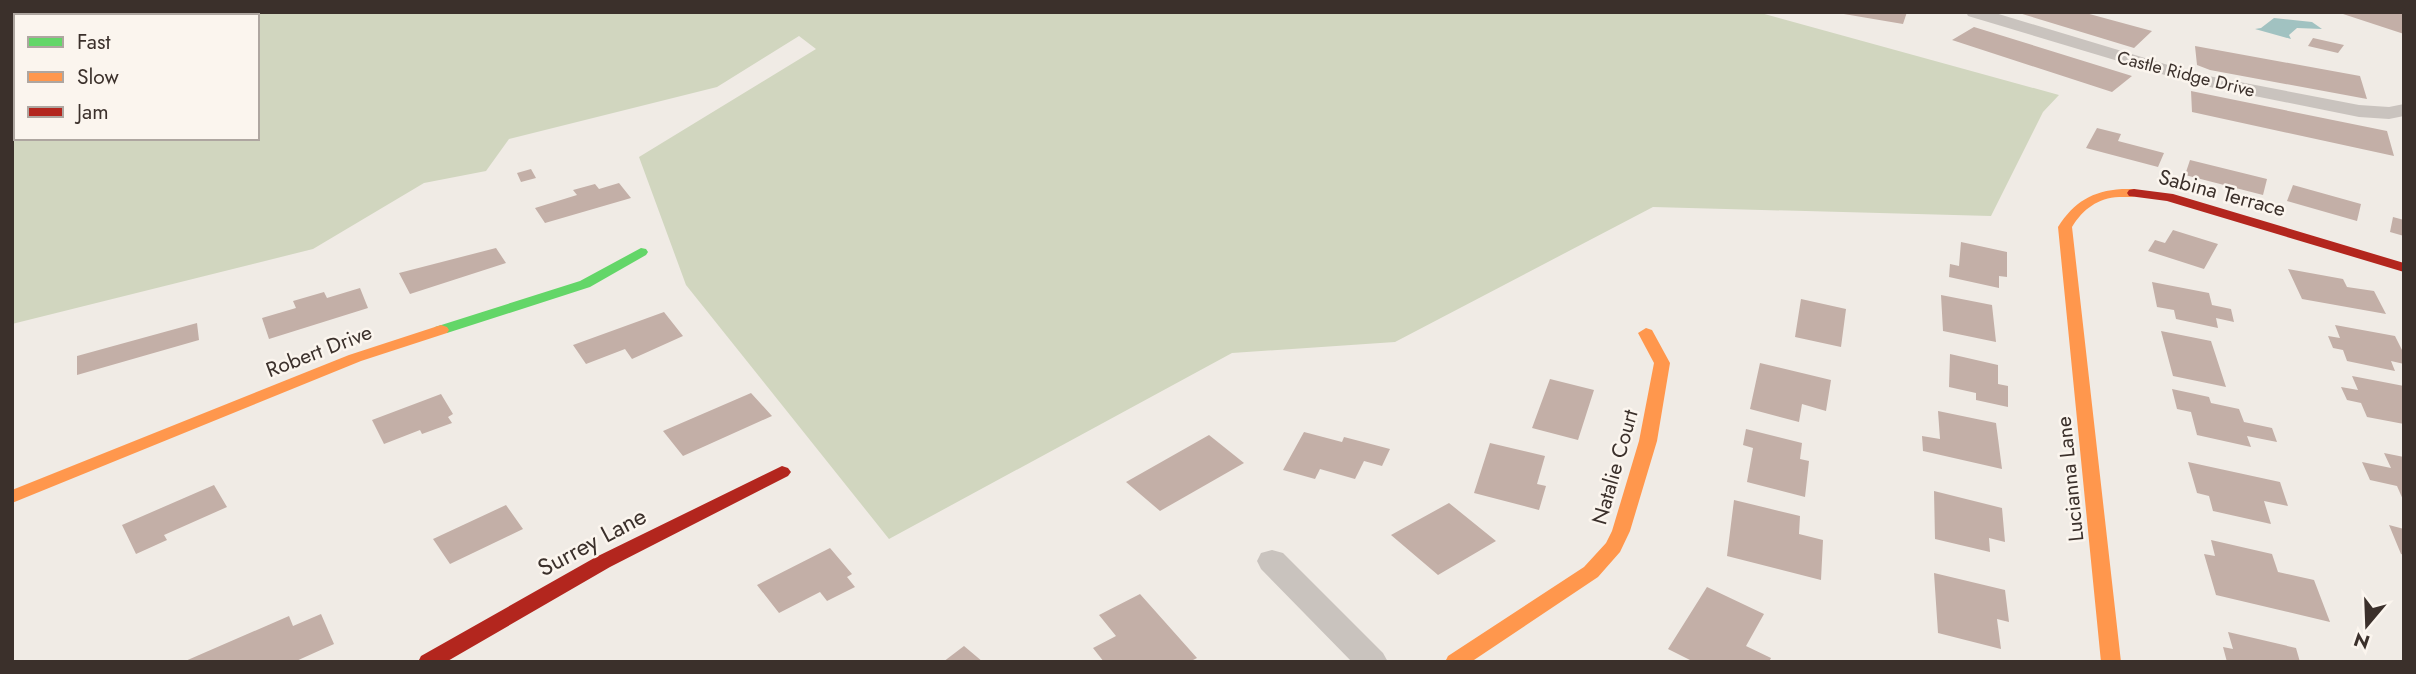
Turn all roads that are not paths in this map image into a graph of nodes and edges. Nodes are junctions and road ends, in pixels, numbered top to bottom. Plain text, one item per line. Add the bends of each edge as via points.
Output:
1 (1974, 12) edge
2 (2404, 110) edge
3 (641, 252) dead end
4 (2404, 268) edge
5 (2072, 292) joint
6 (1646, 333) dead end
7 (782, 472) dead end
8 (12, 497) edge
9 (1272, 561) dead end
10 (428, 662) edge
11 (1372, 662) edge
12 (1455, 662) edge
13 (2111, 662) edge

1 - 2 street, Castle Ridge Drive via 2194,79 2359,111
3 - 8 street, Robert Drive via 585,284 355,358
4 - 5 street, Sabina Terrace via 2168,197 2112,192 2084,201 2071,212 2065,227
5 - 13 street, Lucianna Lane
6 - 12 street, Natalie Court via 1662,363 1648,441 1613,547 1591,572
7 - 10 street, Surrey Lane via 649,536
9 - 11 street

